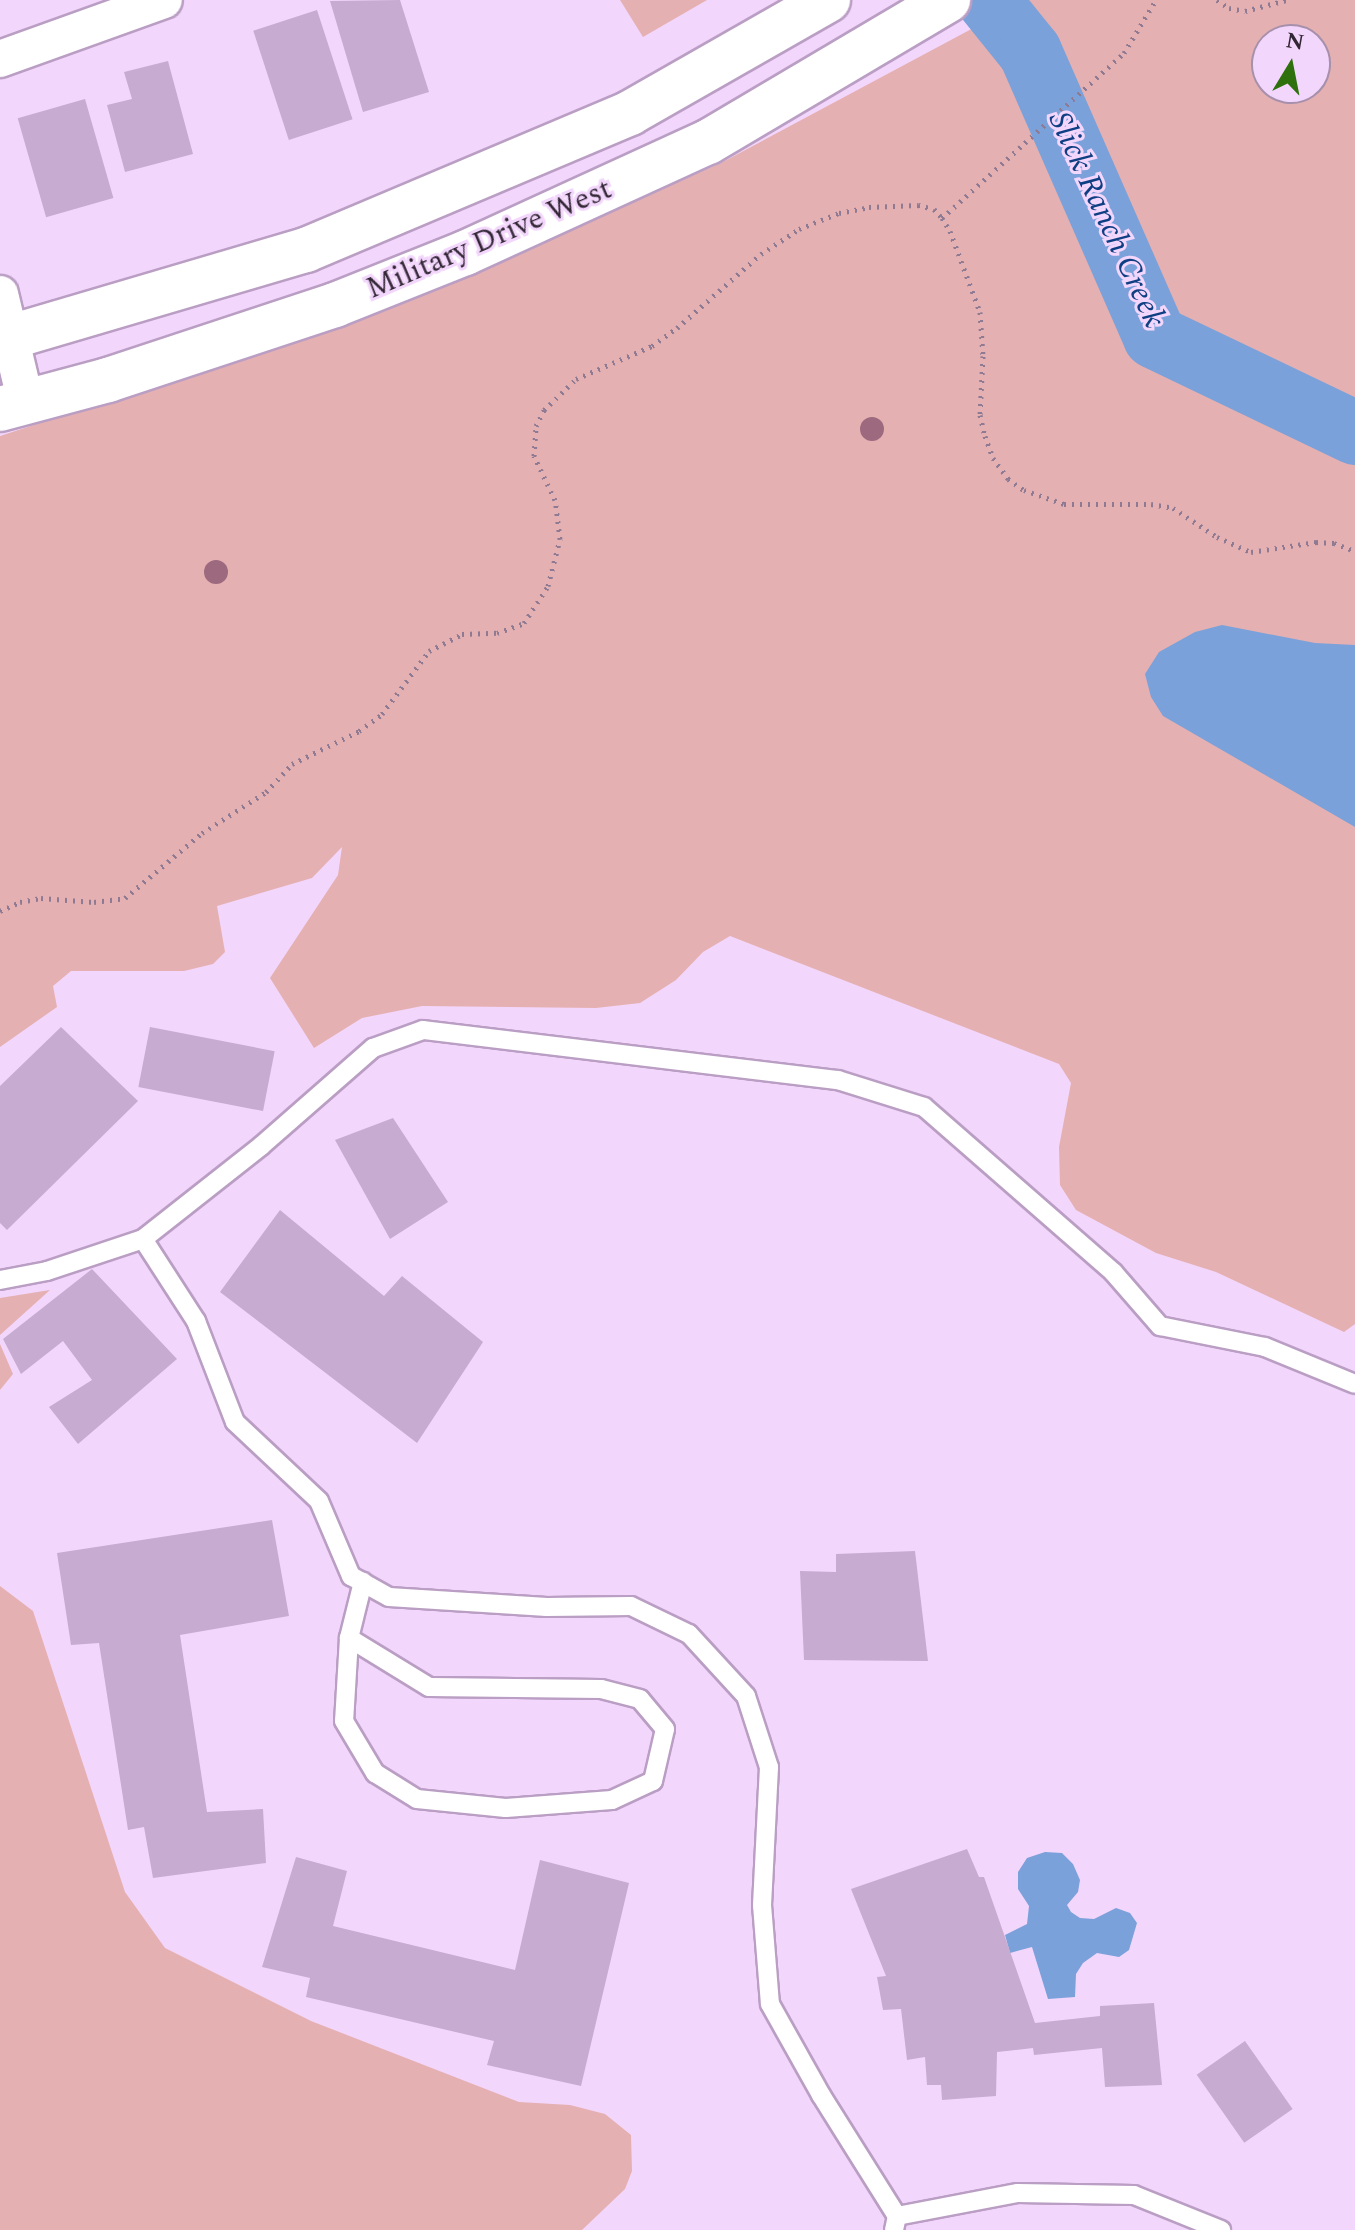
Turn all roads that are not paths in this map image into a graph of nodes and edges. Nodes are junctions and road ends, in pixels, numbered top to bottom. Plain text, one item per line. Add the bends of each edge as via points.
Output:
1 (164, 0) edge
2 (948, 0) edge
3 (819, 5) edge
4 (0, 59) edge
5 (0, 294) edge
6 (6, 338) edge
7 (13, 406) edge
8 (143, 1239) junction
9 (0, 1280) edge
10 (1355, 1384) edge
11 (363, 1582) junction
12 (349, 1638) junction
13 (896, 2223) edge
14 (1221, 2230) edge

1 - 4 street
2 - 7 main road, Military Drive West via 708,142 465,253 335,305
3 - 6 main road, Military Drive West via 630,113 306,250
5 - 6 street
6 - 7 street
8 - 9 lane via 47,1271
8 - 10 lane via 373,1048 423,1030 838,1080 924,1107 1113,1272 1160,1326 1265,1347
8 - 11 lane via 196,1321 235,1422 319,1501 351,1576
11 - 12 lane
11 - 13 lane via 389,1597 547,1607 631,1606 689,1634 746,1696 769,1767 762,1905 770,2004
12 - 12 lane via 429,1687 601,1689 640,1699 665,1729 653,1781 612,1800 506,1808 417,1799 375,1773 344,1721
13 - 14 lane via 1018,2193 1134,2195

